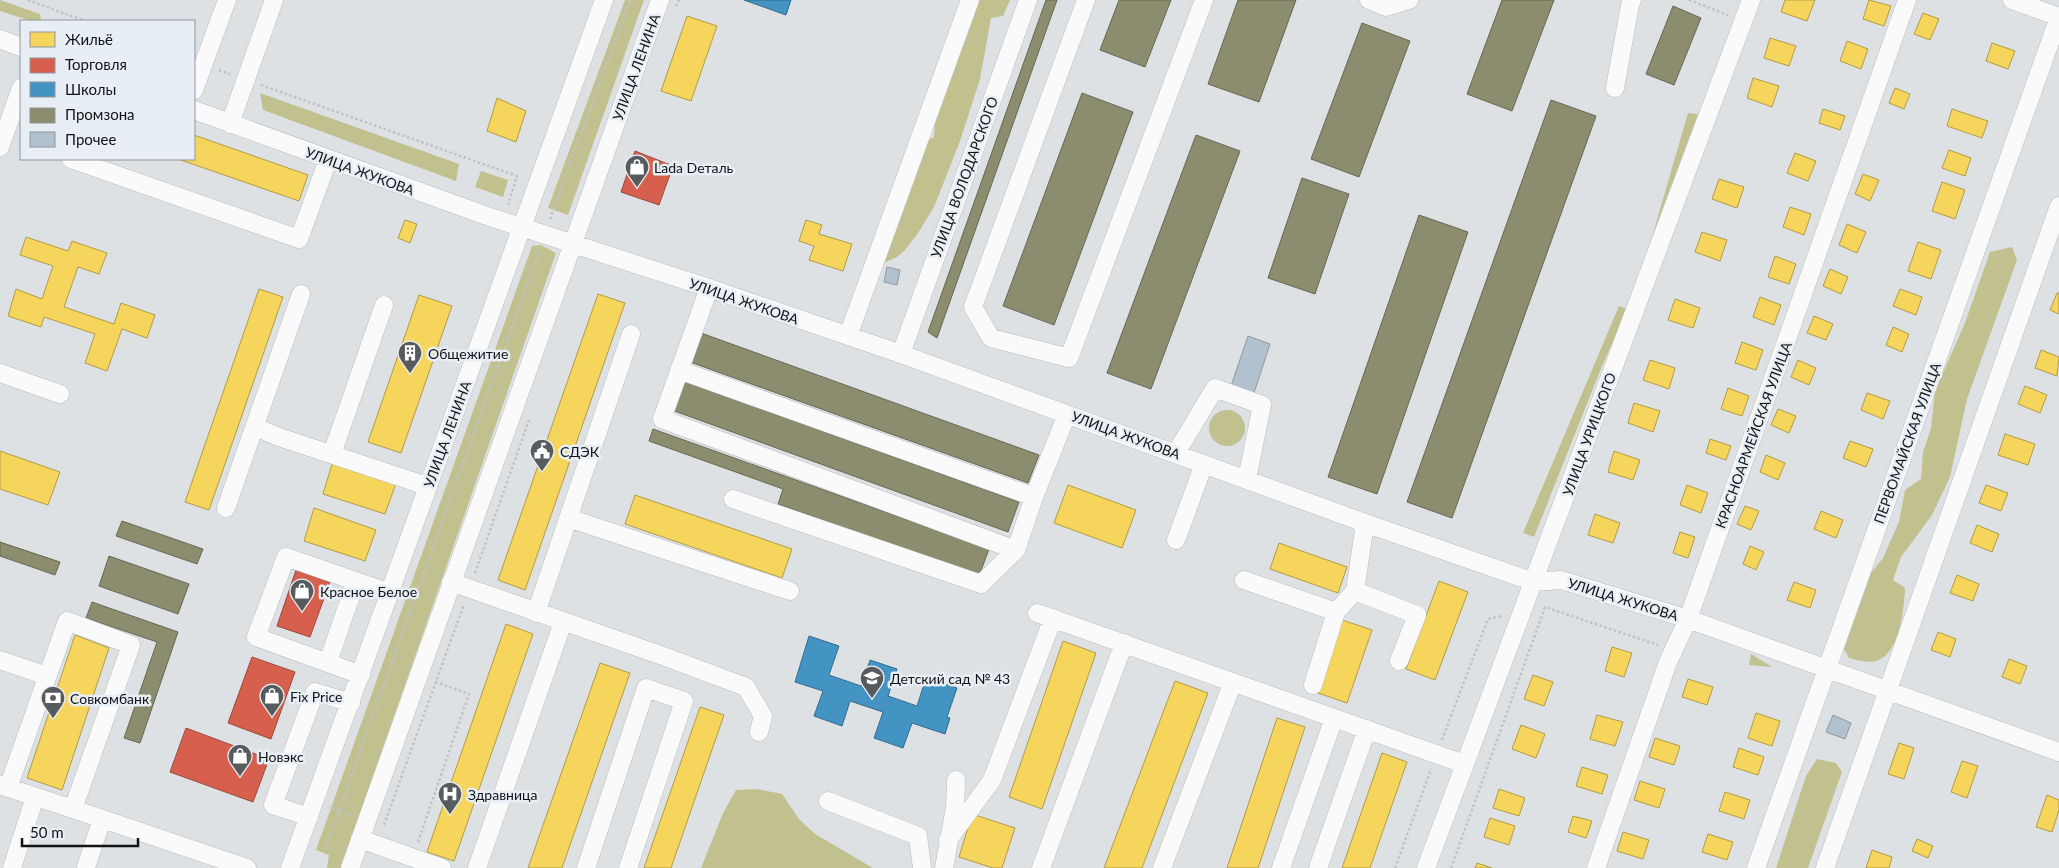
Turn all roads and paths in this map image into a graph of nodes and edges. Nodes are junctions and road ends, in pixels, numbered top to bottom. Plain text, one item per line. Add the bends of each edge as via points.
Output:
1 (28, 0) edge
2 (227, 0) edge
3 (274, 0) edge
4 (604, 0) edge
5 (630, 0) edge
6 (660, 0) edge
7 (970, 0) edge
8 (1028, 0) edge
9 (1086, 0) edge
10 (1204, 0) edge
11 (1369, 0) edge
12 (1409, 0) edge
13 (1632, 0) edge
14 (1689, 0) edge
15 (1751, 0) edge
16 (1907, 0) edge
17 (2012, 0) edge
18 (2059, 17) edge
19 (83, 20) edge
20 (1744, 20) junction
21 (0, 38) edge
22 (20, 47) edge
23 (203, 65) junction
24 (246, 80) junction
25 (195, 87) edge
26 (1615, 88) dead end
27 (20, 94) edge
28 (195, 110) edge
29 (230, 124) junction
30 (14, 132) edge
31 (0, 147) edge
32 (75, 160) edge
33 (328, 160) junction
34 (517, 176) dead end
35 (2059, 206) edge
36 (550, 220) dead end
37 (522, 228) junction
38 (541, 245) dead end
39 (572, 245) junction
40 (709, 288) junction
41 (300, 294) dead end
42 (384, 306) dead end
43 (631, 334) dead end
44 (848, 336) junction
45 (901, 354) junction
46 (679, 370) junction
47 (0, 373) edge
48 (60, 394) dead end
49 (1067, 414) junction
50 (531, 415) dead end
51 (255, 427) junction
52 (1176, 453) junction
53 (332, 454) junction
54 (1204, 464) junction
55 (1247, 479) junction
56 (428, 486) junction
57 (1034, 497) junction
58 (733, 499) dead end
59 (226, 508) dead end
60 (568, 518) junction
61 (1365, 523) junction
62 (1176, 540) dead end
63 (1016, 550) junction
64 (1244, 580) dead end
65 (356, 581) junction
66 (451, 582) junction
67 (1534, 582) junction
68 (469, 589) junction
69 (790, 591) dead end
70 (1355, 591) junction
71 (390, 593) junction
72 (1545, 608) junction
73 (1336, 612) junction
74 (1522, 612) junction
75 (536, 613) junction
76 (1688, 619) junction
77 (563, 622) junction
78 (1124, 643) junction
79 (1674, 650) junction
80 (0, 660) edge
81 (1399, 661) dead end
82 (328, 662) junction
83 (1827, 669) junction
84 (361, 675) junction
85 (47, 676) junction
86 (436, 682) junction
87 (1233, 682) junction
88 (1313, 685) dead end
89 (1888, 691) junction
90 (351, 703) junction
91 (1334, 718) junction
92 (1367, 730) junction
93 (759, 732) dead end
94 (2059, 752) edge
95 (1437, 754) junction
96 (1464, 764) junction
97 (956, 780) dead end
98 (4, 786) edge
99 (35, 798) junction
100 (828, 801) dead end
101 (73, 809) junction
102 (308, 818) junction
103 (102, 819) junction
104 (367, 820) junction
105 (384, 826) junction
106 (360, 839) junction
107 (948, 840) junction
108 (378, 846) junction
109 (413, 858) junction
110 (12, 868) edge
111 (87, 868) edge
112 (247, 868) edge
113 (290, 868) edge
114 (350, 868) edge
115 (442, 868) edge
116 (477, 868) edge
117 (586, 868) edge
118 (628, 868) edge
119 (922, 868) edge
120 (944, 868) edge
121 (1042, 868) edge
122 (1162, 868) edge
123 (1281, 868) edge
124 (1318, 868) edge
125 (1395, 868) edge
126 (1426, 868) edge
127 (1451, 868) edge
128 (1596, 868) edge
129 (1756, 868) edge
130 (1825, 868) edge

1 - 19 path
2 - 23 street
3 - 24 street
4 - 37 street, УЛИЦА ЛЕНИНА
5 - 36 path
6 - 39 street, УЛИЦА ЛЕНИНА
7 - 44 street
8 - 45 street, УЛИЦА ВОЛОДАРСКОГО
9 - 10 street via 973,307 991,338 1068,358
11 - 12 street via 1386,7
13 - 26 street
14 - 20 path
15 - 20 street, УЛИЦА УРИЦКОГО
16 - 76 street, КРАСНОАРМЕЙСКАЯ УЛИЦА
17 - 18 street
18 - 83 street, ПЕРВОМАЙСКАЯ УЛИЦА
20 - 67 street, УЛИЦА УРИЦКОГО
21 - 22 street
23 - 24 path
23 - 25 street
24 - 29 street
24 - 34 path
27 - 30 street
28 - 29 street, УЛИЦА ЖУКОВА
29 - 33 street, УЛИЦА ЖУКОВА
30 - 31 street
32 - 33 street via 299,239
33 - 37 street, УЛИЦА ЖУКОВА
35 - 89 street
37 - 39 street, УЛИЦА ЖУКОВА
37 - 56 street, УЛИЦА ЛЕНИНА
38 - 104 path via 339,811
39 - 40 street, УЛИЦА ЖУКОВА
39 - 66 street, УЛИЦА ЛЕНИНА
40 - 44 street, УЛИЦА ЖУКОВА
40 - 46 street
41 - 51 street
42 - 53 street
43 - 60 street
44 - 45 street, УЛИЦА ЖУКОВА
45 - 49 street, УЛИЦА ЖУКОВА
46 - 57 street
46 - 63 street via 662,419
47 - 48 street
49 - 52 street, УЛИЦА ЖУКОВА
49 - 57 street
50 - 68 path
51 - 53 street
51 - 59 street
52 - 54 street, УЛИЦА ЖУКОВА
52 - 55 street via 1215,388 1262,405
53 - 56 street
54 - 55 street, УЛИЦА ЖУКОВА
54 - 62 street
55 - 61 street, УЛИЦА ЖУКОВА
56 - 71 street, УЛИЦА ЛЕНИНА
57 - 63 street
58 - 63 street via 981,584
60 - 69 street
60 - 75 street
61 - 67 street, УЛИЦА ЖУКОВА
61 - 70 street
64 - 73 street
65 - 71 street
65 - 82 street
65 - 82 street via 286,557 256,637
66 - 68 street
66 - 104 street, УЛИЦА ЛЕНИНА
67 - 74 street, УЛИЦА УРИЦКОГО
67 - 76 street, УЛИЦА ЖУКОВА via 1561,580
68 - 75 street
68 - 86 path
70 - 73 street
70 - 81 street via 1417,615
71 - 84 street, УЛИЦА ЛЕНИНА
72 - 74 path
72 - 79 path
72 - 127 path
73 - 88 street
74 - 95 path via 1488,619
74 - 96 street, УЛИЦА УРИЦКОГО
75 - 77 street
76 - 79 street, КРАСНОАРМЕЙСКАЯ УЛИЦА
76 - 83 street, УЛИЦА ЖУКОВА
77 - 93 street via 746,688 762,716
77 - 116 street
78 - 87 street
78 - 107 street via 1045,616 992,780
78 - 121 street
79 - 128 street, КРАСНОАРМЕЙСКАЯ УЛИЦА
80 - 85 street
82 - 84 street
83 - 89 street, УЛИЦА ЖУКОВА
83 - 129 street, ПЕРВОМАЙСКАЯ УЛИЦА
84 - 90 street, УЛИЦА ЛЕНИНА
85 - 98 street
85 - 101 street via 67,621 131,645
86 - 105 path
86 - 109 path via 469,694
87 - 91 street
87 - 122 street
89 - 94 street, УЛИЦА ЖУКОВА
89 - 130 street
90 - 102 street, УЛИЦА ЛЕНИНА
90 - 102 street via 316,692 312,701 274,805
91 - 92 street
91 - 123 street
92 - 95 street
92 - 124 street
95 - 96 street
95 - 125 path
96 - 126 street, УЛИЦА УРИЦКОГО
97 - 107 street via 955,808
98 - 99 street
99 - 101 street
99 - 110 street
100 - 119 street via 918,836
101 - 103 street
102 - 113 street, УЛИЦА ЛЕНИНА
103 - 111 street
103 - 112 street
104 - 105 path
104 - 106 street, УЛИЦА ЛЕНИНА
105 - 108 path
106 - 108 street
106 - 114 street, УЛИЦА ЛЕНИНА
107 - 120 street
108 - 109 street
109 - 115 street
117 - 118 street via 646,688 684,701

